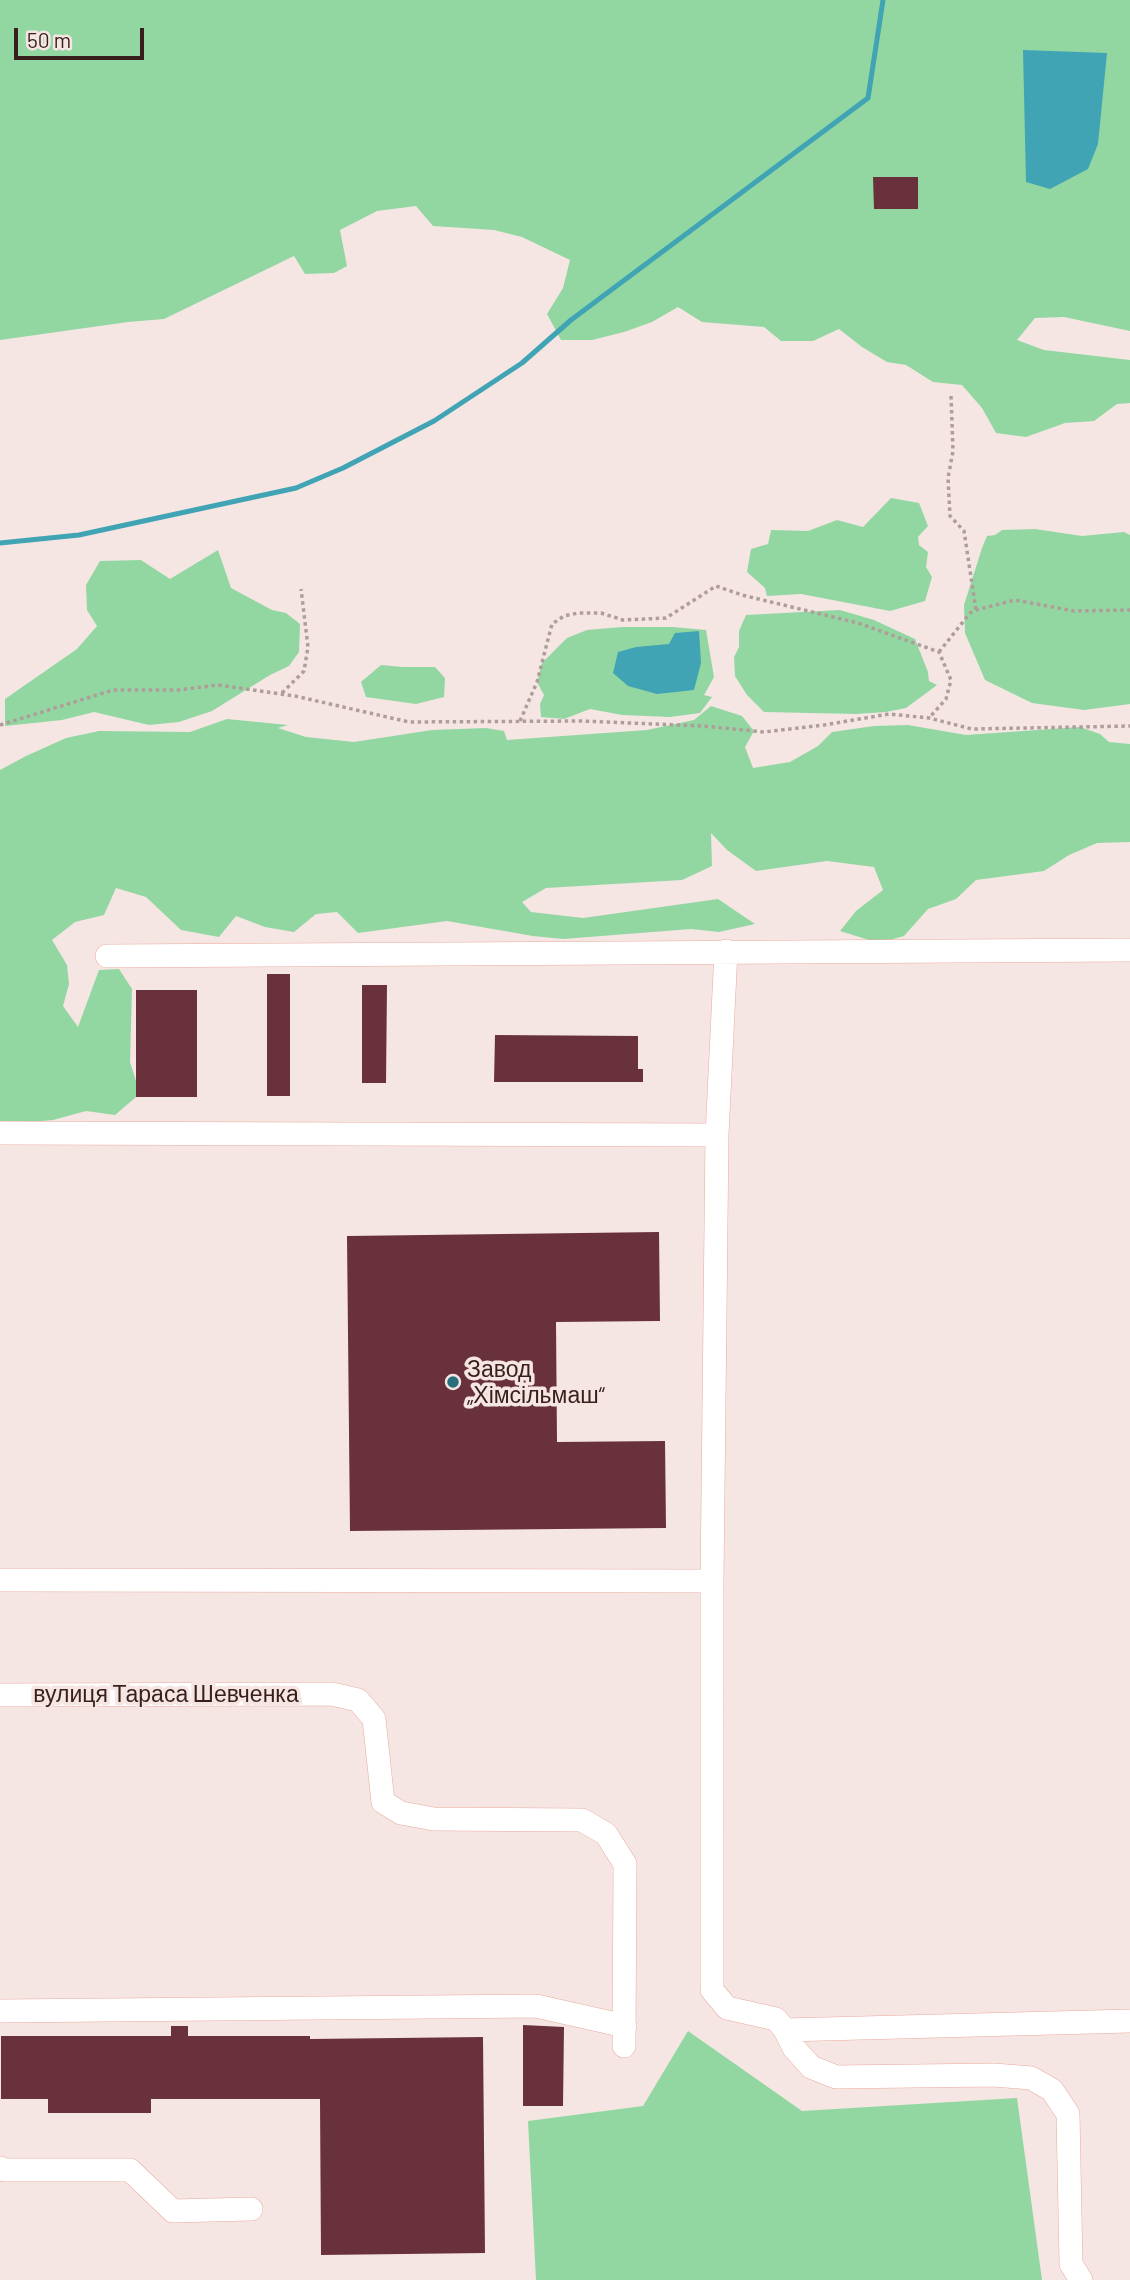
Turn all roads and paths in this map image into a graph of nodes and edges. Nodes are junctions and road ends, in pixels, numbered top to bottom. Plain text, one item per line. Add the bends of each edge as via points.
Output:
1 (951, 396) dead end
2 (301, 589) dead end
3 (976, 610) junction
4 (1130, 610) edge
5 (939, 652) junction
6 (282, 694) junction
7 (929, 718) junction
8 (520, 721) junction
9 (0, 725) edge
10 (1130, 726) edge
11 (1130, 950) edge
12 (726, 951) junction
13 (107, 956) dead end
14 (0, 1133) edge
15 (718, 1135) junction
16 (0, 1580) edge
17 (712, 1581) junction
18 (0, 1695) edge
19 (0, 2011) edge
20 (1130, 2021) edge
21 (785, 2030) junction
22 (0, 2168) edge
23 (251, 2209) dead end
24 (1081, 2280) edge

1 - 3 path via 950,516 964,531
2 - 6 path via 308,647 304,671
3 - 4 path via 1015,600 1074,611
3 - 5 path
5 - 7 path via 951,680 946,699
5 - 8 path via 858,623 716,586 666,618 623,620 601,613 578,613 551,624 537,682
6 - 8 path via 409,722
6 - 9 path via 218,685 113,690
7 - 8 path via 889,714 764,732
7 - 10 path via 972,729
11 - 12 lane
12 - 13 lane
12 - 15 lane
14 - 15 lane
15 - 17 lane
16 - 17 lane
17 - 21 lane via 712,1990 727,2008 776,2020
18 - 19 lane, вулиця Тараса Шевченка via 332,1694 358,1700 374,1719 383,1802 401,1813 434,1819 582,1820 606,1834 625,1864 624,2036 536,2006
20 - 21 lane
21 - 24 lane via 811,2067 836,2077 994,2075 1031,2078 1052,2090 1068,2114 1071,2264
22 - 23 lane via 130,2170 173,2211

